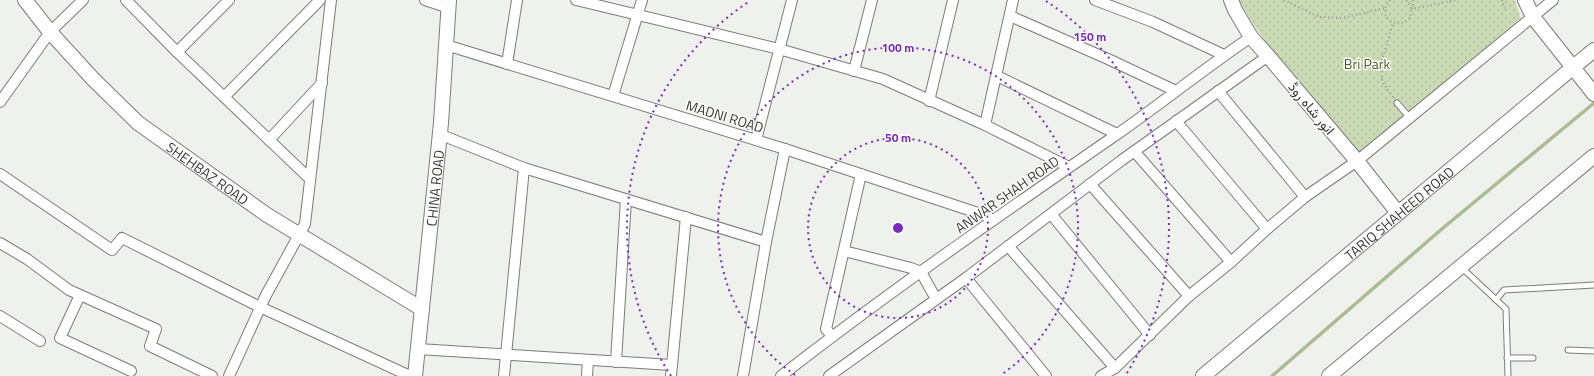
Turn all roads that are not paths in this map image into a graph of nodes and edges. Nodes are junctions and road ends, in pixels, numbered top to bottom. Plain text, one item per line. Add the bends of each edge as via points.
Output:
1 (25, 0) edge
2 (83, 0) edge
3 (126, 0) edge
4 (320, 0) edge
5 (331, 0) edge
6 (425, 0) edge
7 (517, 0) edge
8 (576, 0) edge
9 (642, 0) edge
10 (792, 0) edge
11 (872, 0) edge
12 (953, 0) edge
13 (1013, 0) edge
14 (1095, 0) edge
15 (1231, 0) edge
16 (1525, 0) edge
17 (1553, 0) edge
18 (225, 1) edge
19 (449, 4) edge
20 (637, 15) junction
21 (1010, 16) junction
22 (1533, 17) junction
23 (50, 32) junction
24 (1251, 37) junction
25 (446, 45) junction
26 (779, 49) junction
27 (1594, 50) edge
28 (177, 52) junction
29 (1224, 55) junction
30 (1268, 56) junction
31 (507, 64) junction
32 (1573, 67) junction
33 (854, 71) junction
34 (996, 76) junction
35 (322, 82) junction
36 (1176, 91) junction
37 (1218, 91) junction
38 (1594, 94) edge
39 (613, 96) junction
40 (224, 97) junction
41 (929, 101) junction
42 (0, 102) edge
43 (1397, 103) road end
44 (1410, 118) junction
45 (1176, 121) junction
46 (986, 125) junction
47 (439, 134) junction
48 (1117, 134) junction
49 (269, 140) junction
50 (756, 140) junction
51 (785, 149) junction
52 (1134, 151) junction
53 (1594, 156) edge
54 (1357, 161) junction
55 (1069, 167) junction
56 (524, 168) junction
57 (0, 174) edge
58 (861, 174) junction
59 (310, 179) junction
60 (1090, 184) junction
61 (1305, 197) junction
62 (626, 199) junction
63 (1398, 213) junction
64 (1051, 214) junction
65 (686, 217) junction
66 (992, 221) junction
67 (1267, 229) junction
68 (299, 234) junction
69 (766, 242) junction
70 (0, 243) edge
71 (1008, 246) junction
72 (844, 251) junction
73 (1231, 262) junction
74 (1461, 267) junction
75 (920, 272) junction
76 (966, 278) junction
77 (1594, 284) edge
78 (80, 295) junction
79 (1189, 296) junction
80 (936, 299) junction
81 (1496, 300) junction
82 (260, 307) junction
83 (422, 309) junction
84 (0, 316) edge
85 (1150, 335) junction
86 (832, 336) junction
87 (40, 341) dead end
88 (418, 349) junction
89 (1568, 350) dead end
90 (1594, 351) edge
91 (506, 355) junction
92 (1507, 358) junction
93 (1534, 358) dead end
94 (588, 360) junction
95 (616, 362) junction
96 (672, 365) junction
97 (1115, 368) junction
98 (131, 371) dead end
99 (212, 376) edge
100 (229, 376) edge
101 (410, 376) edge
102 (415, 376) edge
103 (504, 376) edge
104 (587, 376) edge
105 (671, 376) edge
106 (743, 376) edge
107 (781, 376) edge
108 (829, 376) edge
109 (1046, 376) edge
110 (1101, 376) edge
111 (1203, 376) edge
112 (1328, 376) edge
113 (1508, 376) edge

1 - 23 main road, SHEHBAZ ROAD
2 - 23 street
3 - 28 street
4 - 40 street
5 - 35 street
6 - 19 street
7 - 31 street
8 - 20 street
9 - 20 street
10 - 26 street
11 - 33 street
12 - 41 street
13 - 21 street
14 - 29 street via 1153,22
15 - 24 main road, انور شاہ روڈ
16 - 22 main road
17 - 22 street
18 - 28 street
19 - 25 main road, CHINA ROAD
20 - 26 street
20 - 39 street
21 - 34 street
21 - 36 street
22 - 32 main road
22 - 44 street
23 - 42 street
23 - 68 main road, SHEHBAZ ROAD via 138,124 267,215
24 - 29 street, ANWAR SHAH ROAD
24 - 30 main road, انور شاہ روڈ
25 - 31 street, MADNI ROAD
25 - 47 main road, CHINA ROAD
26 - 33 street
26 - 50 street
27 - 32 main road, TARIQ SHAHEED ROAD
28 - 40 street
29 - 36 street, ANWAR SHAH ROAD
30 - 37 street
30 - 54 main road, انور شاہ روڈ
31 - 39 street, MADNI ROAD
32 - 38 main road
32 - 63 main road, TARIQ SHAHEED ROAD
33 - 41 street via 883,79
34 - 46 street
34 - 48 street
35 - 49 street
35 - 59 street
36 - 48 street, ANWAR SHAH ROAD
37 - 45 street
37 - 61 street
39 - 50 street, MADNI ROAD
40 - 49 street
41 - 46 street
43 - 44 lane
44 - 54 street
45 - 52 street
45 - 67 street
46 - 55 street
47 - 56 street
47 - 83 main road, CHINA ROAD
48 - 55 street, ANWAR SHAH ROAD
49 - 59 street
50 - 51 street, MADNI ROAD
51 - 58 street, MADNI ROAD
51 - 69 street
52 - 60 street
52 - 73 street
53 - 74 main road
54 - 61 street
54 - 63 main road, انور شاہ روڈ
55 - 66 street, ANWAR SHAH ROAD
56 - 62 street
56 - 91 street
57 - 82 street via 112,250 122,238
58 - 66 street, MADNI ROAD via 987,216
58 - 72 street
59 - 68 street via 305,224
60 - 64 street
60 - 79 street
61 - 67 street
62 - 65 street
62 - 95 street
63 - 111 main road, TARIQ SHAHEED ROAD
64 - 71 street
64 - 85 street
65 - 69 street
65 - 96 street
66 - 75 street, ANWAR SHAH ROAD
67 - 73 street
68 - 82 street
68 - 83 main road, SHEHBAZ ROAD
69 - 106 street
70 - 78 street
71 - 76 street
71 - 97 street
72 - 75 street
72 - 86 street via 826,329
73 - 79 street
74 - 81 lane
74 - 112 main road
75 - 80 street
75 - 86 street, ANWAR SHAH ROAD
76 - 80 street
76 - 109 street
77 - 81 lane via 1504,290
78 - 98 street via 60,338
78 - 99 street via 156,329 150,346
79 - 85 street
80 - 108 street
81 - 92 lane via 1506,309
82 - 100 street
82 - 101 street
83 - 88 main road, CHINA ROAD
84 - 87 street
85 - 97 street
86 - 107 street, ANWAR SHAH ROAD
88 - 91 street
88 - 102 main road, CHINA ROAD
89 - 90 lane
91 - 94 street
91 - 103 street
92 - 93 lane
92 - 113 lane
94 - 95 street
94 - 104 street
95 - 96 street
96 - 105 street
97 - 110 street

